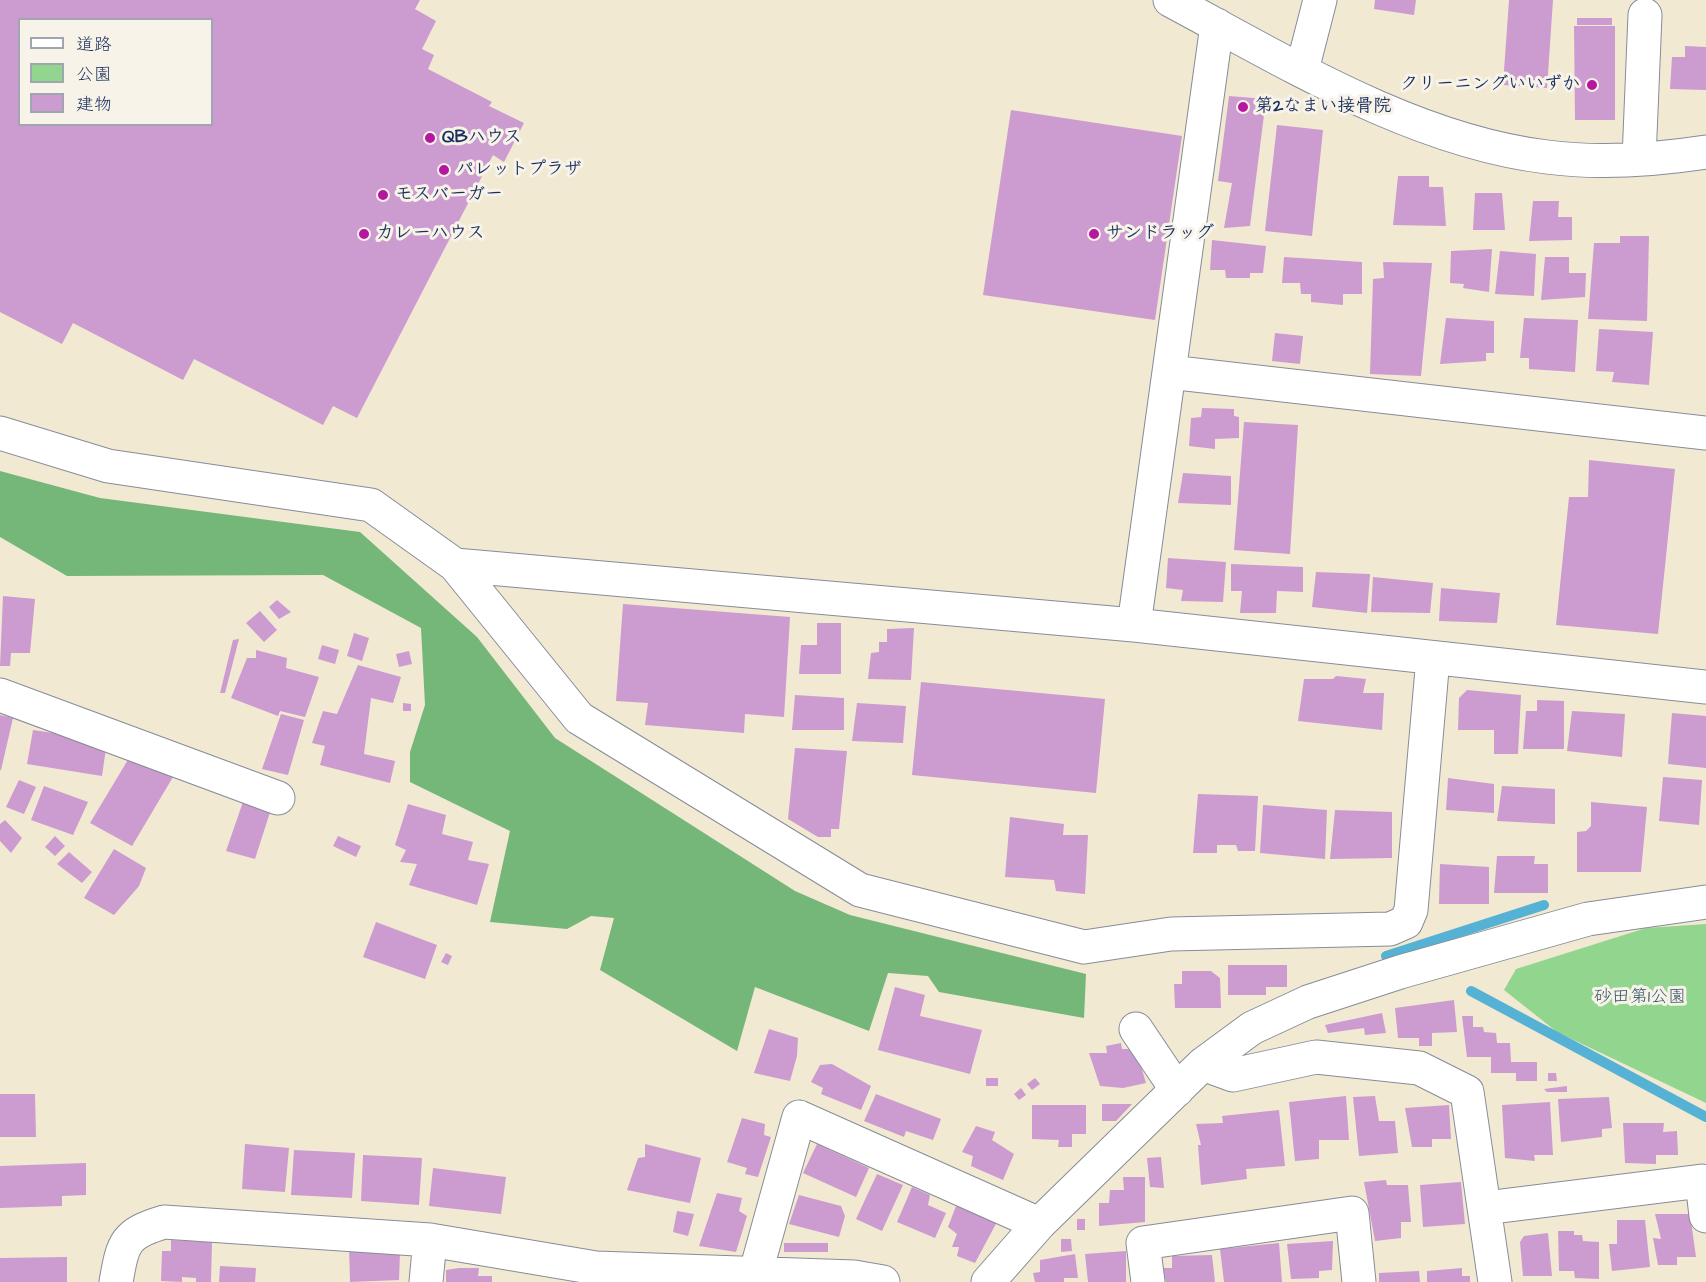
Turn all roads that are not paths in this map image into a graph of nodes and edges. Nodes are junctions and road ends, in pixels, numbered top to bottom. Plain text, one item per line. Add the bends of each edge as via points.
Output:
1 (1170, 0) edge
2 (1320, 0) edge
3 (1645, 15) dead end
4 (1217, 25) junction
5 (1302, 70) junction
6 (1706, 152) edge
7 (1639, 159) junction
8 (1169, 372) junction
9 (0, 433) edge
10 (1706, 433) edge
11 (455, 565) junction
12 (1134, 625) junction
13 (1433, 658) junction
14 (1706, 687) edge
15 (0, 695) edge
16 (278, 798) dead end
17 (1706, 902) edge
18 (1136, 1029) dead end
19 (1203, 1064) junction
20 (1177, 1090) junction
21 (1485, 1208) junction
22 (1706, 1216) edge
23 (1039, 1224) junction
24 (430, 1240) junction
25 (755, 1275) junction
26 (116, 1282) edge
27 (426, 1282) edge
28 (883, 1282) edge
29 (988, 1282) edge
30 (1148, 1282) edge
31 (1359, 1282) edge
32 (1495, 1282) edge

1 - 4 street
2 - 5 street
3 - 7 street
4 - 5 street
4 - 8 street
5 - 7 street via 1400,117 1496,147 1546,157
6 - 7 street
8 - 10 street
8 - 12 street
9 - 11 street via 108,466 371,505
11 - 12 street
11 - 13 street via 579,718 860,890 1084,947 1171,934 1390,929 1406,921 1411,910
12 - 13 street
13 - 14 street
15 - 16 street
17 - 19 street via 1588,919 1400,972 1308,1002 1252,1028
18 - 20 street
19 - 20 street
19 - 21 street via 1233,1075 1316,1057 1419,1068 1467,1092
20 - 23 street
21 - 22 street via 1702,1180
21 - 32 street
23 - 25 street via 799,1117
23 - 29 street
24 - 25 street via 596,1268
24 - 26 street via 164,1222 139,1229 122,1248
24 - 27 street
25 - 28 street via 854,1277
30 - 31 street via 1143,1244 1352,1213

